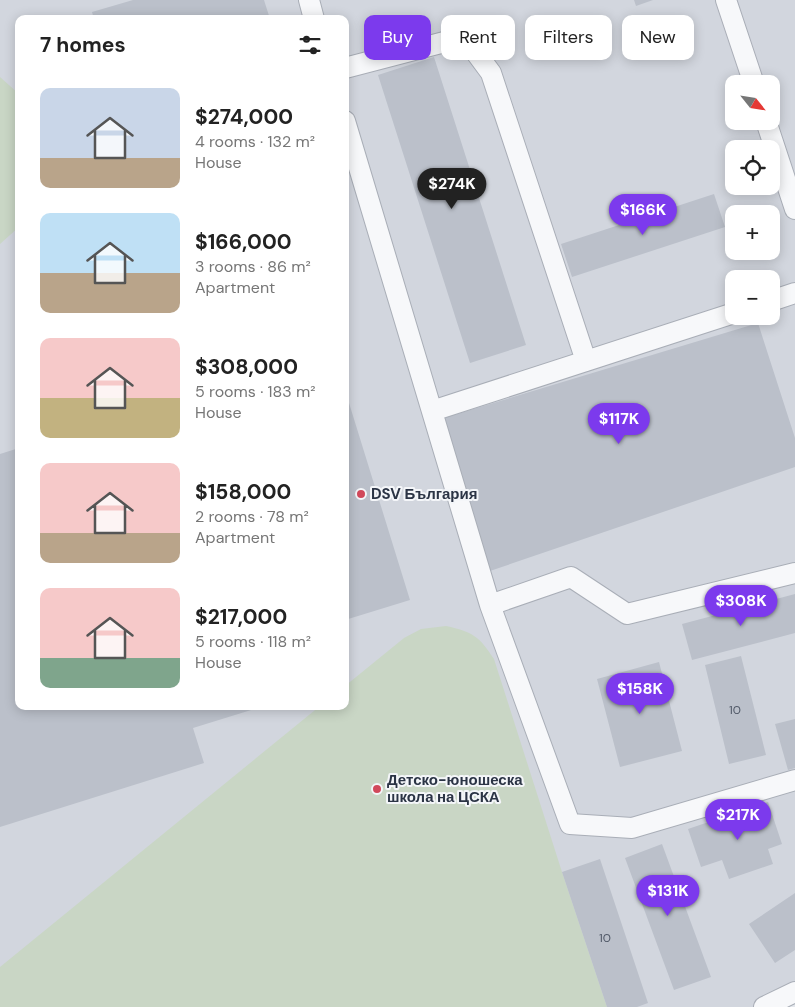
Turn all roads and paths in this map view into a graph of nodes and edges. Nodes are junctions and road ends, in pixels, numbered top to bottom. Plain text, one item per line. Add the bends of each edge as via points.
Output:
1 (309, 0) edge
2 (726, 0) edge
3 (313, 15) edge
4 (349, 67) edge
5 (751, 75) edge
6 (769, 130) edge
7 (349, 134) edge
8 (795, 209) edge
9 (795, 293) edge
10 (780, 298) edge
11 (725, 316) edge
12 (586, 361) junction
13 (432, 411) junction
14 (795, 573) edge
15 (490, 605) junction
16 (795, 780) edge
17 (795, 992) edge
18 (764, 1007) edge

1 - 3 lane
2 - 5 lane
4 - 12 lane via 456,39 474,50 492,73
6 - 8 lane
7 - 13 lane
9 - 10 lane
11 - 12 lane
12 - 13 lane
13 - 15 lane
14 - 15 lane via 627,614 571,577
15 - 16 lane via 570,824 632,828
17 - 18 lane

